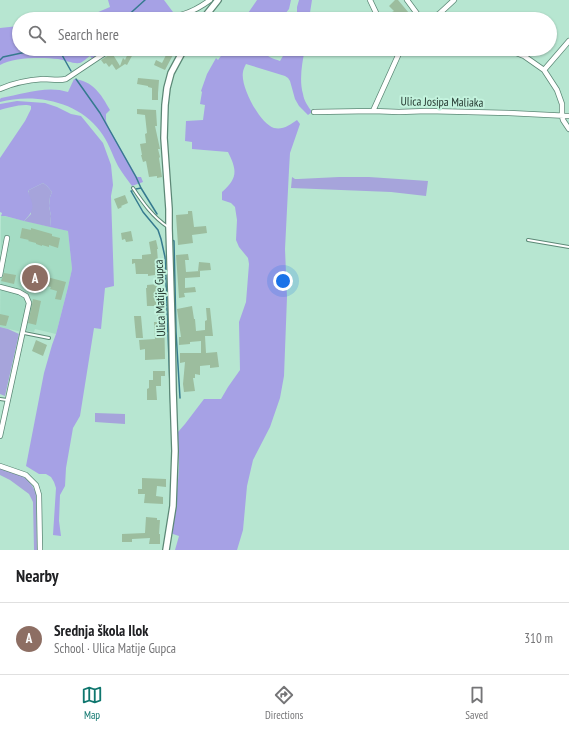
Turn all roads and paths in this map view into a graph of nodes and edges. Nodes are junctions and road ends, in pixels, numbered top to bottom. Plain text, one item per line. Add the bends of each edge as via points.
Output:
1 (210, 0) edge
2 (218, 0) edge
3 (370, 0) edge
4 (407, 0) edge
5 (454, 0) edge
6 (188, 12) edge
7 (209, 12) edge
8 (376, 12) edge
9 (416, 12) edge
10 (441, 12) edge
11 (569, 41) edge
12 (557, 55) edge
13 (100, 56) edge
14 (180, 56) edge
15 (398, 56) edge
16 (524, 56) edge
17 (556, 56) edge
18 (544, 70) junction
19 (0, 89) edge
20 (373, 111) junction
21 (314, 112) dead end
22 (562, 116) junction
23 (569, 116) edge
24 (569, 129) edge
25 (133, 188) dead end
26 (169, 228) junction
27 (8, 238) dead end
28 (528, 240) dead end
29 (569, 246) edge
30 (0, 275) edge
31 (0, 287) edge
32 (22, 332) junction
33 (49, 338) dead end
34 (0, 399) edge
35 (7, 400) junction
36 (0, 436) edge
37 (0, 466) edge
38 (40, 550) edge
39 (166, 550) edge

1 - 6 street
2 - 7 street
3 - 8 street
4 - 9 street
5 - 10 street
11 - 12 street
13 - 19 street via 66,79 31,80
14 - 26 street, Ulica Matije Gupca via 171,73 165,105 164,138
15 - 20 street
16 - 18 street
17 - 18 street
18 - 22 street via 557,90 562,104
20 - 21 street, Ulica Josipa Maliaka
20 - 22 street, Ulica Josipa Maliaka
22 - 23 street, Ulica Josipa Maliaka
22 - 24 street
25 - 26 lane via 149,211
26 - 39 street, Ulica Matije Gupca via 176,451
27 - 30 street
28 - 29 lane
31 - 32 street via 26,296 29,303
32 - 33 lane
32 - 35 street
34 - 35 lane
35 - 36 street
37 - 38 street via 26,475 36,485

